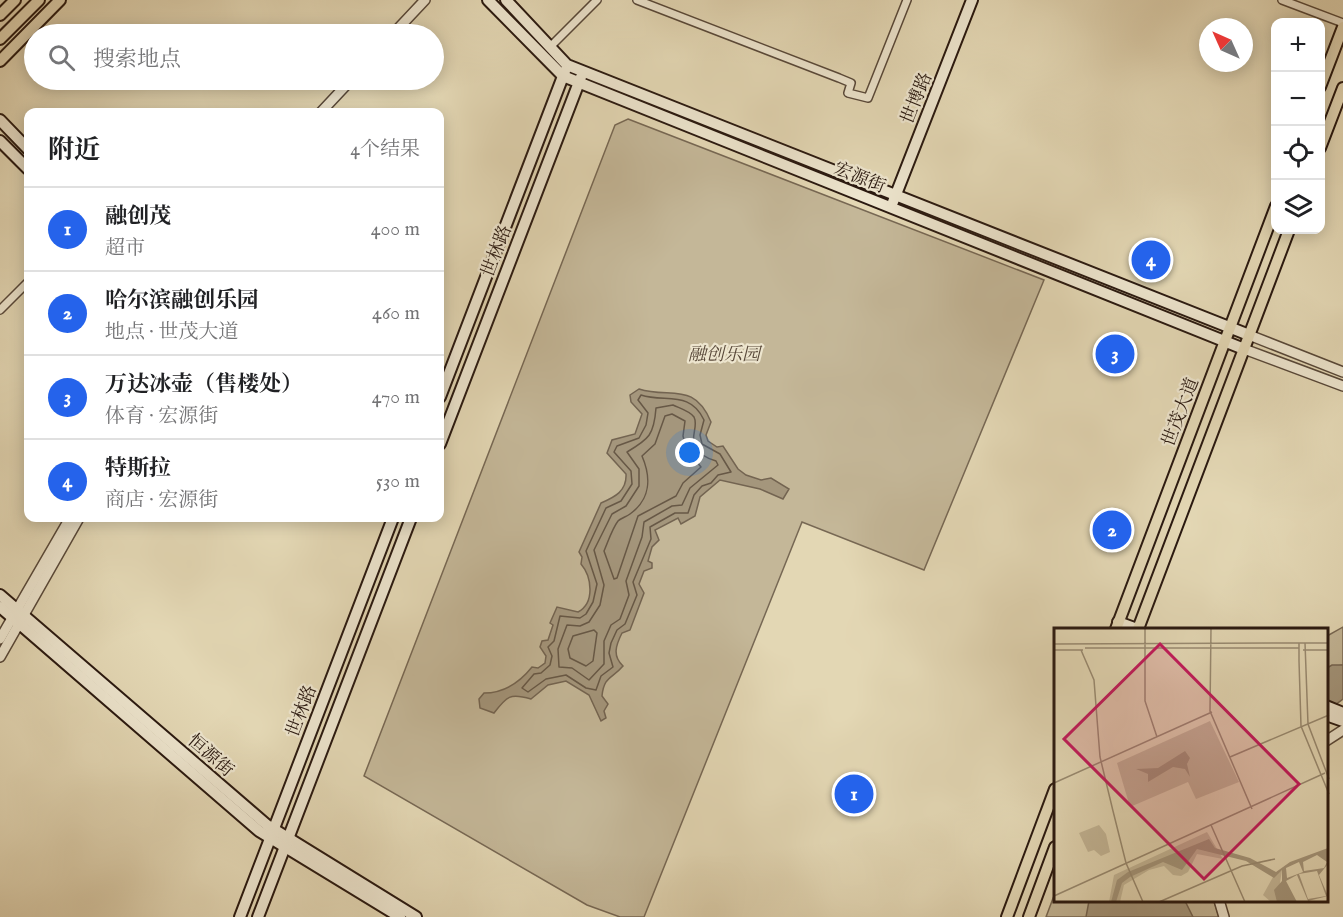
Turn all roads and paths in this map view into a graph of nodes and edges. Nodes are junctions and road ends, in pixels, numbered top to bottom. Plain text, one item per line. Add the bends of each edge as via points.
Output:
1 (15, 0) edge
2 (39, 0) edge
3 (60, 0) edge
4 (425, 0) edge
5 (488, 0) edge
6 (506, 0) edge
7 (597, 0) edge
8 (638, 0) edge
9 (907, 0) edge
10 (967, 0) edge
11 (972, 0) edge
12 (1282, 0) edge
13 (0, 15) edge
14 (36, 24) edge
15 (402, 24) edge
16 (1343, 25) edge
17 (24, 37) edge
18 (0, 39) edge
19 (551, 46) junction
20 (0, 61) edge
21 (567, 65) junction
22 (583, 71) junction
23 (1325, 74) edge
24 (563, 76) junction
25 (579, 83) junction
26 (1343, 88) edge
27 (342, 90) edge
28 (325, 108) edge
29 (0, 120) edge
30 (1325, 135) edge
31 (0, 141) edge
32 (24, 145) edge
33 (24, 165) edge
34 (893, 194) junction
35 (888, 206) junction
36 (1271, 217) edge
37 (1287, 234) edge
38 (24, 286) edge
39 (0, 310) edge
40 (1230, 327) junction
41 (1249, 335) junction
42 (1224, 341) junction
43 (1244, 349) junction
44 (1343, 372) edge
45 (1343, 386) edge
46 (444, 387) edge
47 (444, 433) edge
48 (68, 522) edge
49 (77, 522) edge
50 (391, 522) edge
51 (409, 522) edge
52 (0, 595) edge
53 (0, 607) edge
54 (18, 616) junction
55 (1117, 625) edge
56 (1132, 628) edge
57 (1137, 628) edge
58 (0, 639) edge
59 (0, 657) edge
60 (1328, 707) edge
61 (1343, 713) edge
62 (1328, 716) edge
63 (1343, 721) edge
64 (1343, 730) edge
65 (1328, 740) edge
66 (1054, 792) edge
67 (272, 833) junction
68 (287, 843) junction
69 (1054, 850) edge
70 (1220, 902) edge
71 (240, 917) edge
72 (258, 917) edge
73 (400, 917) edge
74 (416, 917) edge
75 (1007, 917) edge
76 (1029, 917) edge
77 (1224, 917) edge

1 - 13 main road
2 - 18 main road
3 - 14 main road
4 - 15 street
5 - 24 main road, 宏源街
6 - 19 main road, 宏源街
7 - 19 street
8 - 9 street via 850,82 848,93 868,98
10 - 34 main road, 世博路
11 - 34 main road, 世博路
12 - 16 street
16 - 23 main road
17 - 20 main road
19 - 21 main road, 宏源街
21 - 22 main road, 宏源街
21 - 24 main road, 世林路
22 - 25 main road, 世林路
22 - 34 main road, 宏源街
24 - 25 main road, 宏源街
24 - 46 main road, 世林路
25 - 35 main road, 宏源街
25 - 47 main road, 世林路
26 - 30 main road
27 - 28 street
29 - 32 main road
31 - 33 main road
34 - 35 main road, 世博路
34 - 40 main road, 宏源街
35 - 42 main road, 宏源街
36 - 40 main road, 世茂大道
37 - 41 main road, 世茂大道
38 - 39 street
40 - 41 main road, 宏源街
40 - 42 main road, 世茂大道
41 - 43 main road, 世茂大道
41 - 44 street
42 - 43 main road, 宏源街
42 - 55 main road, 世茂大道
43 - 45 street
43 - 57 main road, 世茂大道
48 - 54 street
49 - 54 street
50 - 67 main road, 世林路
51 - 68 main road, 世林路
52 - 54 main road, 恒源街
53 - 54 main road, 恒源街
54 - 58 street
54 - 59 street
54 - 67 main road, 恒源街
55 - 56 main road
60 - 61 main road
62 - 63 main road
64 - 65 street
66 - 75 main road
67 - 68 main road, 恒源街
67 - 71 main road, 世林路
68 - 72 main road, 世林路
68 - 73 main road, 恒源街
68 - 74 main road, 恒源街
69 - 76 main road
70 - 77 street

